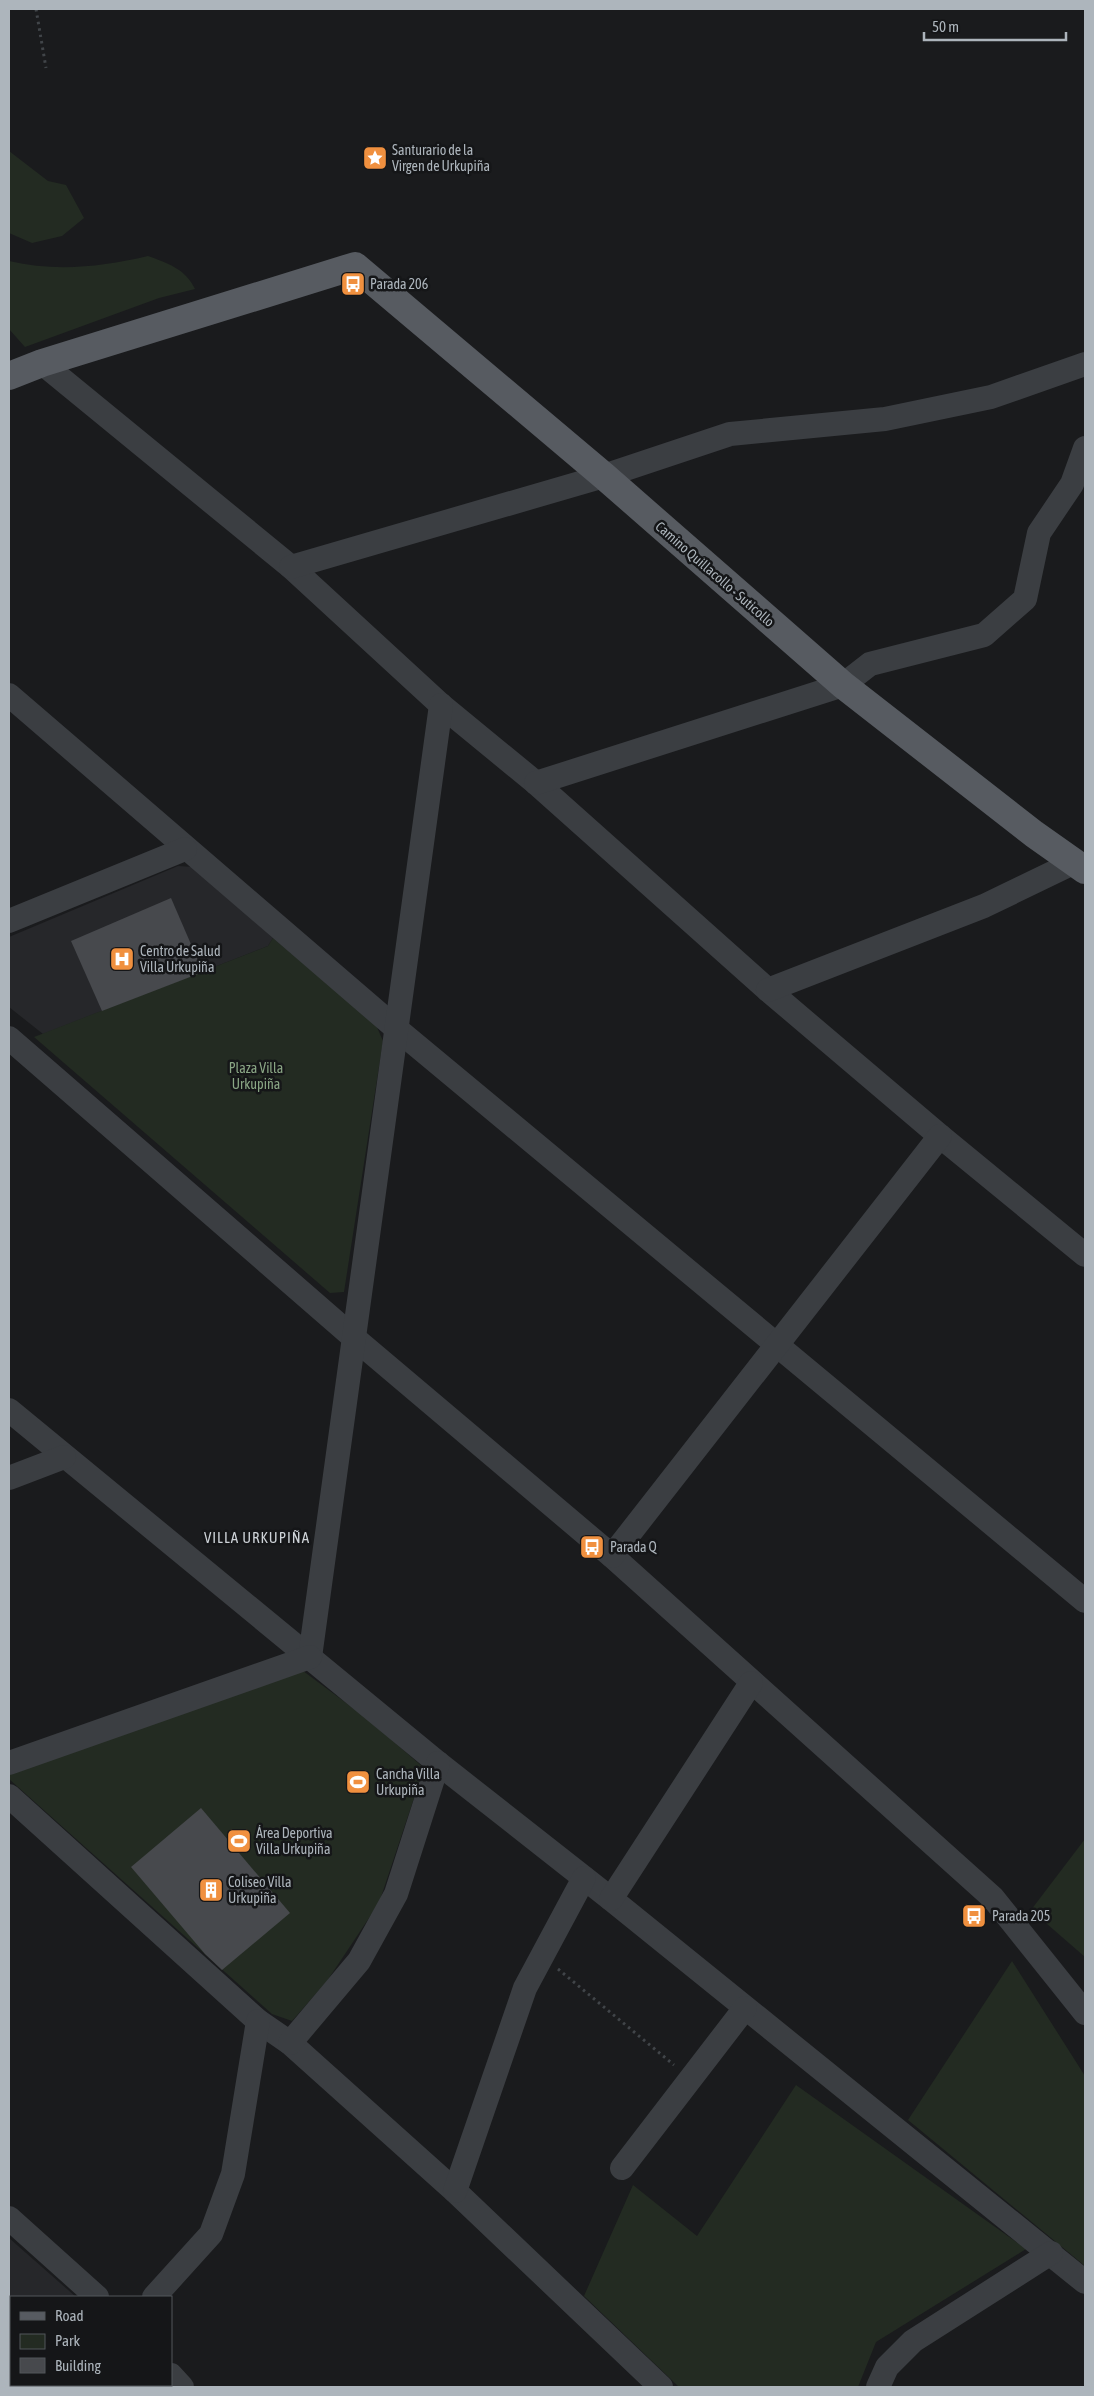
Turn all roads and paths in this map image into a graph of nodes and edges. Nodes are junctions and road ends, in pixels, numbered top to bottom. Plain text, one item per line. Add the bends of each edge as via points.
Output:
1 (36, 9) edge
2 (46, 68) dead end
3 (42, 363) junction
4 (1085, 364) edge
5 (9, 376) edge
6 (1085, 448) edge
7 (604, 476) junction
8 (291, 567) junction
9 (843, 686) junction
10 (9, 695) edge
11 (441, 705) junction
12 (536, 783) junction
13 (185, 849) junction
14 (1080, 866) edge
15 (9, 921) edge
16 (768, 990) junction
17 (398, 1030) junction
18 (9, 1038) edge
19 (940, 1136) junction
20 (1085, 1255) edge
21 (353, 1337) junction
22 (778, 1345) junction
23 (9, 1410) edge
24 (64, 1457) junction
25 (9, 1478) edge
26 (612, 1556) junction
27 (1085, 1601) edge
28 (310, 1657) junction
29 (751, 1683) junction
30 (9, 1763) edge
31 (438, 1763) junction
32 (9, 1796) edge
33 (584, 1878) junction
34 (610, 1899) junction
35 (542, 1956) junction
36 (745, 2008) junction
37 (1085, 2013) edge
38 (258, 2021) junction
39 (290, 2044) junction
40 (690, 2079) junction
41 (622, 2168) dead end
42 (455, 2191) junction
43 (9, 2218) edge
44 (1051, 2253) junction
45 (1085, 2282) edge
46 (95, 2296) edge
47 (155, 2296) edge
48 (172, 2376) edge
49 (182, 2387) edge
50 (661, 2387) edge
51 (878, 2387) edge

1 - 2 path
3 - 5 main road
3 - 7 main road, Camino Quillacollo - Suticollo via 354,266
3 - 8 street
4 - 7 street via 991,397 884,419 730,434
6 - 9 street via 1072,484 1039,533 1025,599 984,635 870,664
7 - 8 street
7 - 9 main road, Camino Quillacollo - Suticollo
8 - 11 street
9 - 12 street
9 - 14 main road, Camino Quillacollo - Suticollo
10 - 13 street
11 - 12 street
11 - 17 street
12 - 16 street
13 - 15 street
13 - 17 street
14 - 16 street
16 - 19 street
17 - 21 street
17 - 22 street
18 - 21 street
19 - 20 street
19 - 22 street
21 - 26 street
21 - 28 street
22 - 26 street
22 - 27 street
23 - 24 street
24 - 25 street
24 - 28 street
26 - 29 street
28 - 30 street
28 - 31 street
29 - 34 street
29 - 37 street via 993,1898
31 - 33 street
31 - 39 street via 396,1894 359,1961
32 - 38 street
33 - 34 street
33 - 35 street
34 - 36 street
35 - 40 path
35 - 42 street via 525,1988
36 - 40 street
36 - 44 street
38 - 39 street
38 - 47 street via 233,2174 214,2226 211,2234
39 - 42 street
40 - 41 street
42 - 50 street
43 - 46 street
44 - 45 street
44 - 51 street via 913,2341 887,2367
48 - 49 street

